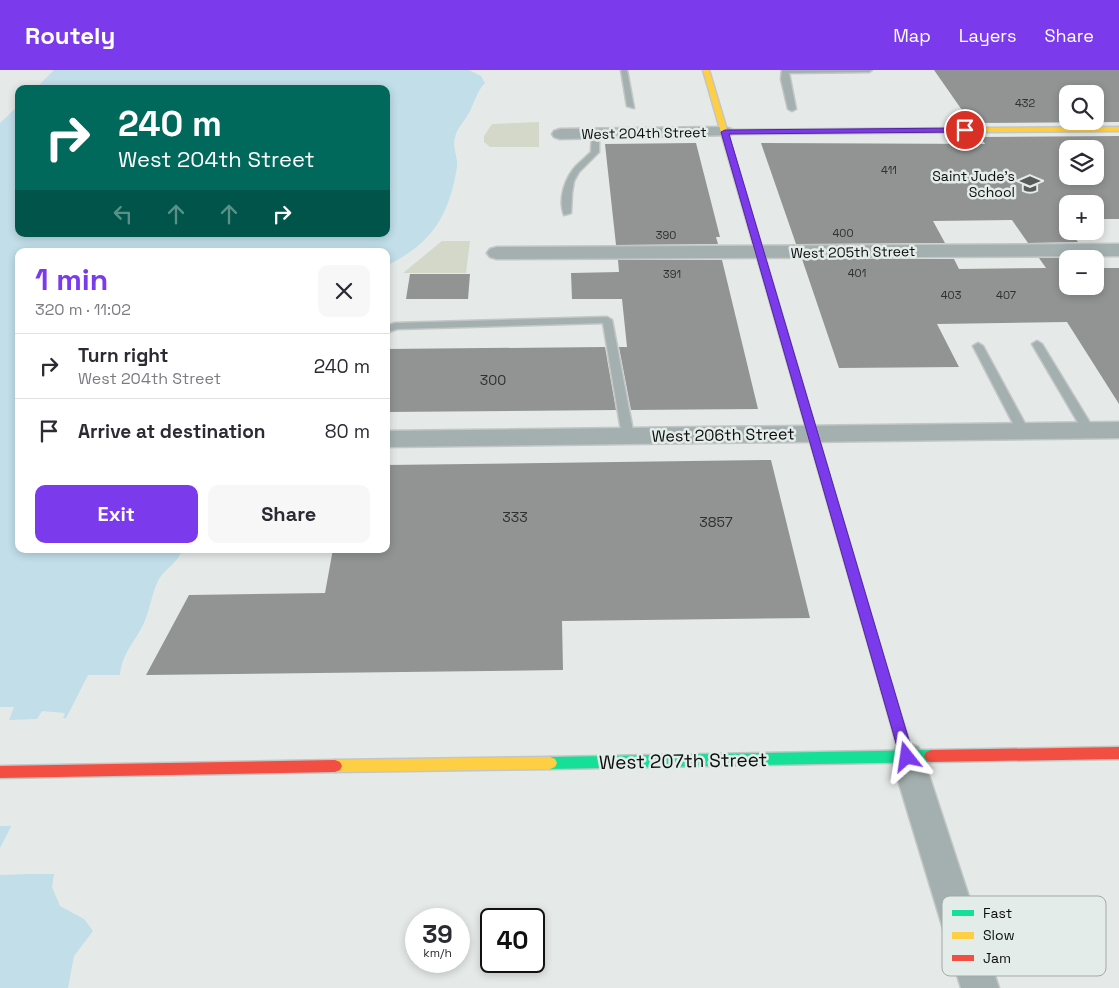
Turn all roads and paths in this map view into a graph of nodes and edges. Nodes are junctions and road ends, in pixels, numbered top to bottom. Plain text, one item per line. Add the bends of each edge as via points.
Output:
1 (624, 70) edge
2 (706, 70) edge
3 (786, 70) edge
4 (868, 70) edge
5 (631, 106) dead end
6 (792, 109) dead end
7 (1119, 129) edge
8 (725, 132) junction
9 (595, 133) junction
10 (560, 134) dead end
11 (567, 213) dead end
12 (1119, 250) edge
13 (497, 253) dead end
14 (760, 253) junction
15 (390, 328) edge
16 (1037, 344) dead end
17 (978, 346) dead end
18 (1119, 430) edge
19 (1023, 431) junction
20 (1089, 431) junction
21 (813, 434) junction
22 (628, 436) junction
23 (390, 439) edge
24 (1119, 753) edge
25 (907, 757) junction
26 (0, 772) edge
27 (951, 896) edge
28 (976, 976) edge
29 (980, 988) edge

1 - 5 lane
2 - 8 street
3 - 4 lane
3 - 6 lane
7 - 8 street, West 204th Street
8 - 9 street, West 204th Street
8 - 14 street
9 - 10 street, West 204th Street
9 - 11 lane via 595,152 574,173 566,190
12 - 14 street, West 205th Street
13 - 14 street, West 205th Street
14 - 21 street
15 - 22 lane via 607,320
16 - 20 lane
17 - 19 lane
18 - 20 street, West 206th Street
19 - 20 street, West 206th Street
19 - 21 street, West 206th Street
21 - 22 street, West 206th Street
21 - 25 street
22 - 23 street, West 206th Street
24 - 25 street, West 207th Street
25 - 26 street, West 207th Street
25 - 27 street
28 - 29 street

